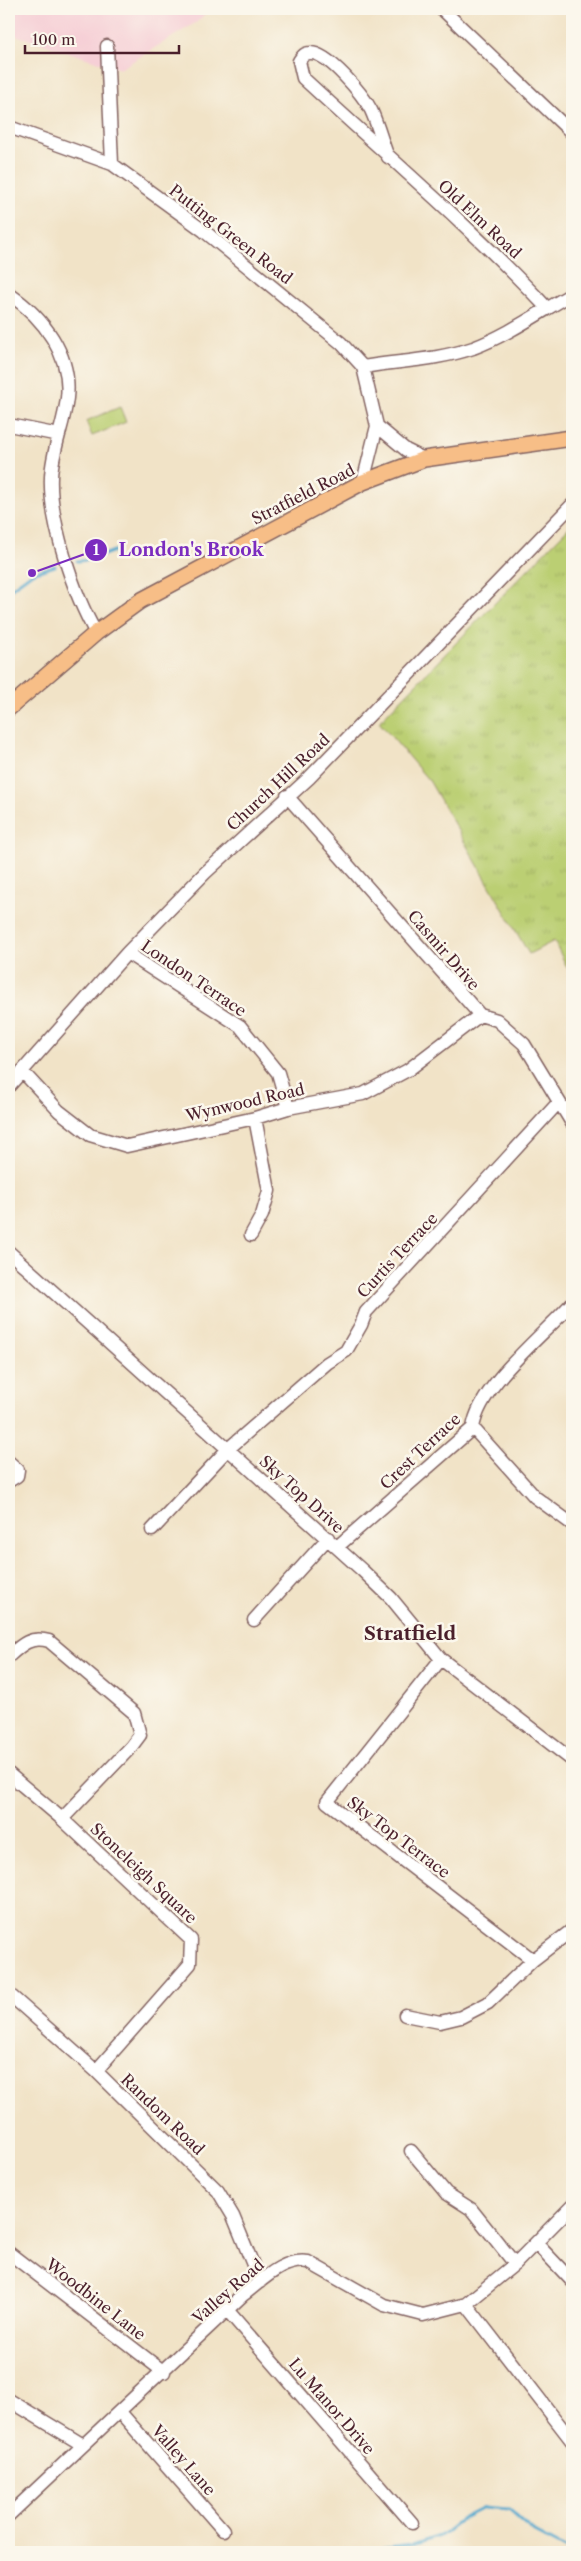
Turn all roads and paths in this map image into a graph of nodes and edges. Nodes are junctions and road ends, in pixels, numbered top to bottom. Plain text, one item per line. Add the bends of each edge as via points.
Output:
1 (442, 9) edge
2 (107, 46) dead end
3 (9, 127) edge
4 (572, 133) edge
5 (388, 157) junction
6 (112, 164) junction
7 (9, 294) edge
8 (572, 294) edge
9 (547, 308) junction
10 (363, 367) junction
11 (9, 425) edge
12 (377, 426) junction
13 (59, 435) junction
14 (572, 438) edge
15 (424, 460) junction
16 (363, 482) junction
17 (572, 505) edge
18 (96, 633) junction
19 (9, 708) edge
20 (287, 796) junction
21 (127, 953) junction
22 (480, 1015) junction
23 (22, 1071) junction
24 (9, 1086) edge
25 (558, 1103) junction
26 (288, 1108) junction
27 (255, 1118) junction
28 (572, 1123) edge
29 (251, 1235) dead end
30 (9, 1252) edge
31 (572, 1304) edge
32 (473, 1428) junction
33 (228, 1450) junction
34 (9, 1462) edge
35 (9, 1481) edge
36 (572, 1524) edge
37 (152, 1530) dead end
38 (332, 1542) junction
39 (254, 1620) dead end
40 (9, 1656) edge
41 (441, 1659) junction
42 (572, 1760) edge
43 (9, 1774) edge
44 (62, 1819) junction
45 (572, 1930) edge
46 (534, 1960) junction
47 (9, 1994) edge
48 (405, 2015) dead end
49 (96, 2071) junction
50 (411, 2151) dead end
51 (572, 2206) edge
52 (537, 2244) junction
53 (9, 2253) edge
54 (515, 2264) junction
55 (572, 2281) edge
56 (260, 2282) junction
57 (466, 2304) junction
58 (228, 2311) junction
59 (164, 2372) junction
60 (9, 2400) edge
61 (120, 2412) junction
62 (572, 2441) edge
63 (83, 2446) junction
64 (9, 2515) edge
65 (412, 2522) dead end
66 (224, 2530) dead end

1 - 4 street
2 - 6 street
3 - 6 street, Putting Green Road
5 - 5 street, Old Elm Road via 303,78 299,61 304,54 309,52 320,56 349,80 371,110
5 - 9 street, Old Elm Road via 503,261
6 - 10 street, Putting Green Road via 219,244 341,343
7 - 13 street via 32,310 63,358 67,398
8 - 9 street
9 - 10 street via 474,347 447,355
10 - 12 street, Putting Green Road
11 - 13 street
12 - 15 street
12 - 16 street, Putting Green Road
13 - 18 street via 51,476 53,515 86,616
14 - 15 main road, Stratfield Road
15 - 16 main road, Stratfield Road
16 - 18 main road, Stratfield Road via 140,601
17 - 20 street, Church Hill Road via 309,778
18 - 19 main road, Stratfield Road
20 - 21 street, Church Hill Road
20 - 22 street, Casmir Drive
21 - 23 street, Church Hill Road
21 - 26 street, London Terrace via 240,1026 278,1073
22 - 25 street, Casmir Drive via 497,1020 524,1044
22 - 26 street, Wynwood Road via 408,1070 363,1094
23 - 24 street, Church Hill Road
23 - 27 street, Wynwood Road via 59,1111 90,1134 127,1146
25 - 28 street, Casmir Drive
25 - 33 street, Curtis Terrace via 366,1312 346,1351 327,1363
26 - 27 street, Wynwood Road
27 - 29 street via 269,1191 262,1216
30 - 33 street, Sky Top Drive
31 - 32 street, Crest Terrace via 507,1370 475,1414
32 - 36 street via 535,1497
32 - 38 street, Crest Terrace
33 - 37 street, Curtis Terrace
33 - 38 street, Sky Top Drive
34 - 35 street via 18,1470 17,1476
38 - 39 street, Crest Terrace
38 - 41 street, Sky Top Drive via 391,1598
40 - 44 street via 25,1642 38,1638 49,1641 134,1712 139,1724 140,1735
41 - 42 street, Sky Top Drive
41 - 46 street, Sky Top Terrace via 327,1802
43 - 44 street, Stoneleigh Square
44 - 49 street, Stoneleigh Square via 191,1940 190,1964
45 - 46 street
46 - 48 street via 488,2002 461,2017 440,2022
47 - 49 street, Random Road
49 - 56 street, Random Road via 218,2191
50 - 54 street via 446,2193 471,2209
51 - 52 street, Valley Road
52 - 54 street, Valley Road
52 - 55 street
53 - 59 street, Woodbine Lane
54 - 57 street, Valley Road
56 - 57 street, Valley Road via 284,2265 302,2261 317,2265 384,2305 423,2315
56 - 58 street, Valley Road
57 - 62 street
58 - 59 street, Valley Road
58 - 65 street, Lu Manor Drive
59 - 61 street, Valley Road
60 - 63 street
61 - 63 street, Valley Road
61 - 66 street, Valley Lane
63 - 64 street, Valley Road

